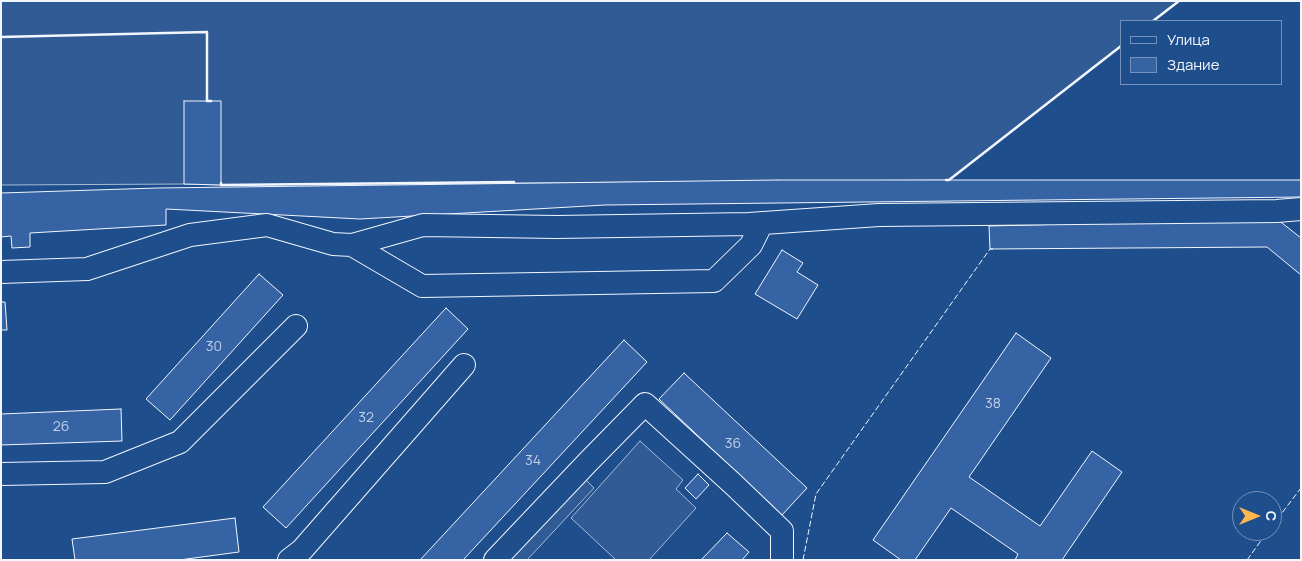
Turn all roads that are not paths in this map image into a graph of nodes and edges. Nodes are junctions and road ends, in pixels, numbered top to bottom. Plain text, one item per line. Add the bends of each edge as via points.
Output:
1 (1301, 209) edge
2 (762, 223) junction
3 (352, 244) junction
4 (1, 272) edge
5 (296, 326) dead end
6 (464, 365) dead end
7 (1, 474) edge
8 (290, 560) edge
9 (495, 560) edge
10 (782, 560) edge

1 - 2 lane via 879,215
2 - 3 lane via 557,227 423,225
2 - 3 lane via 751,245 714,281 422,286
3 - 4 lane via 334,244 267,225 190,234 86,269
5 - 7 lane via 180,442 105,472
6 - 8 lane
9 - 10 lane via 645,404 782,531

